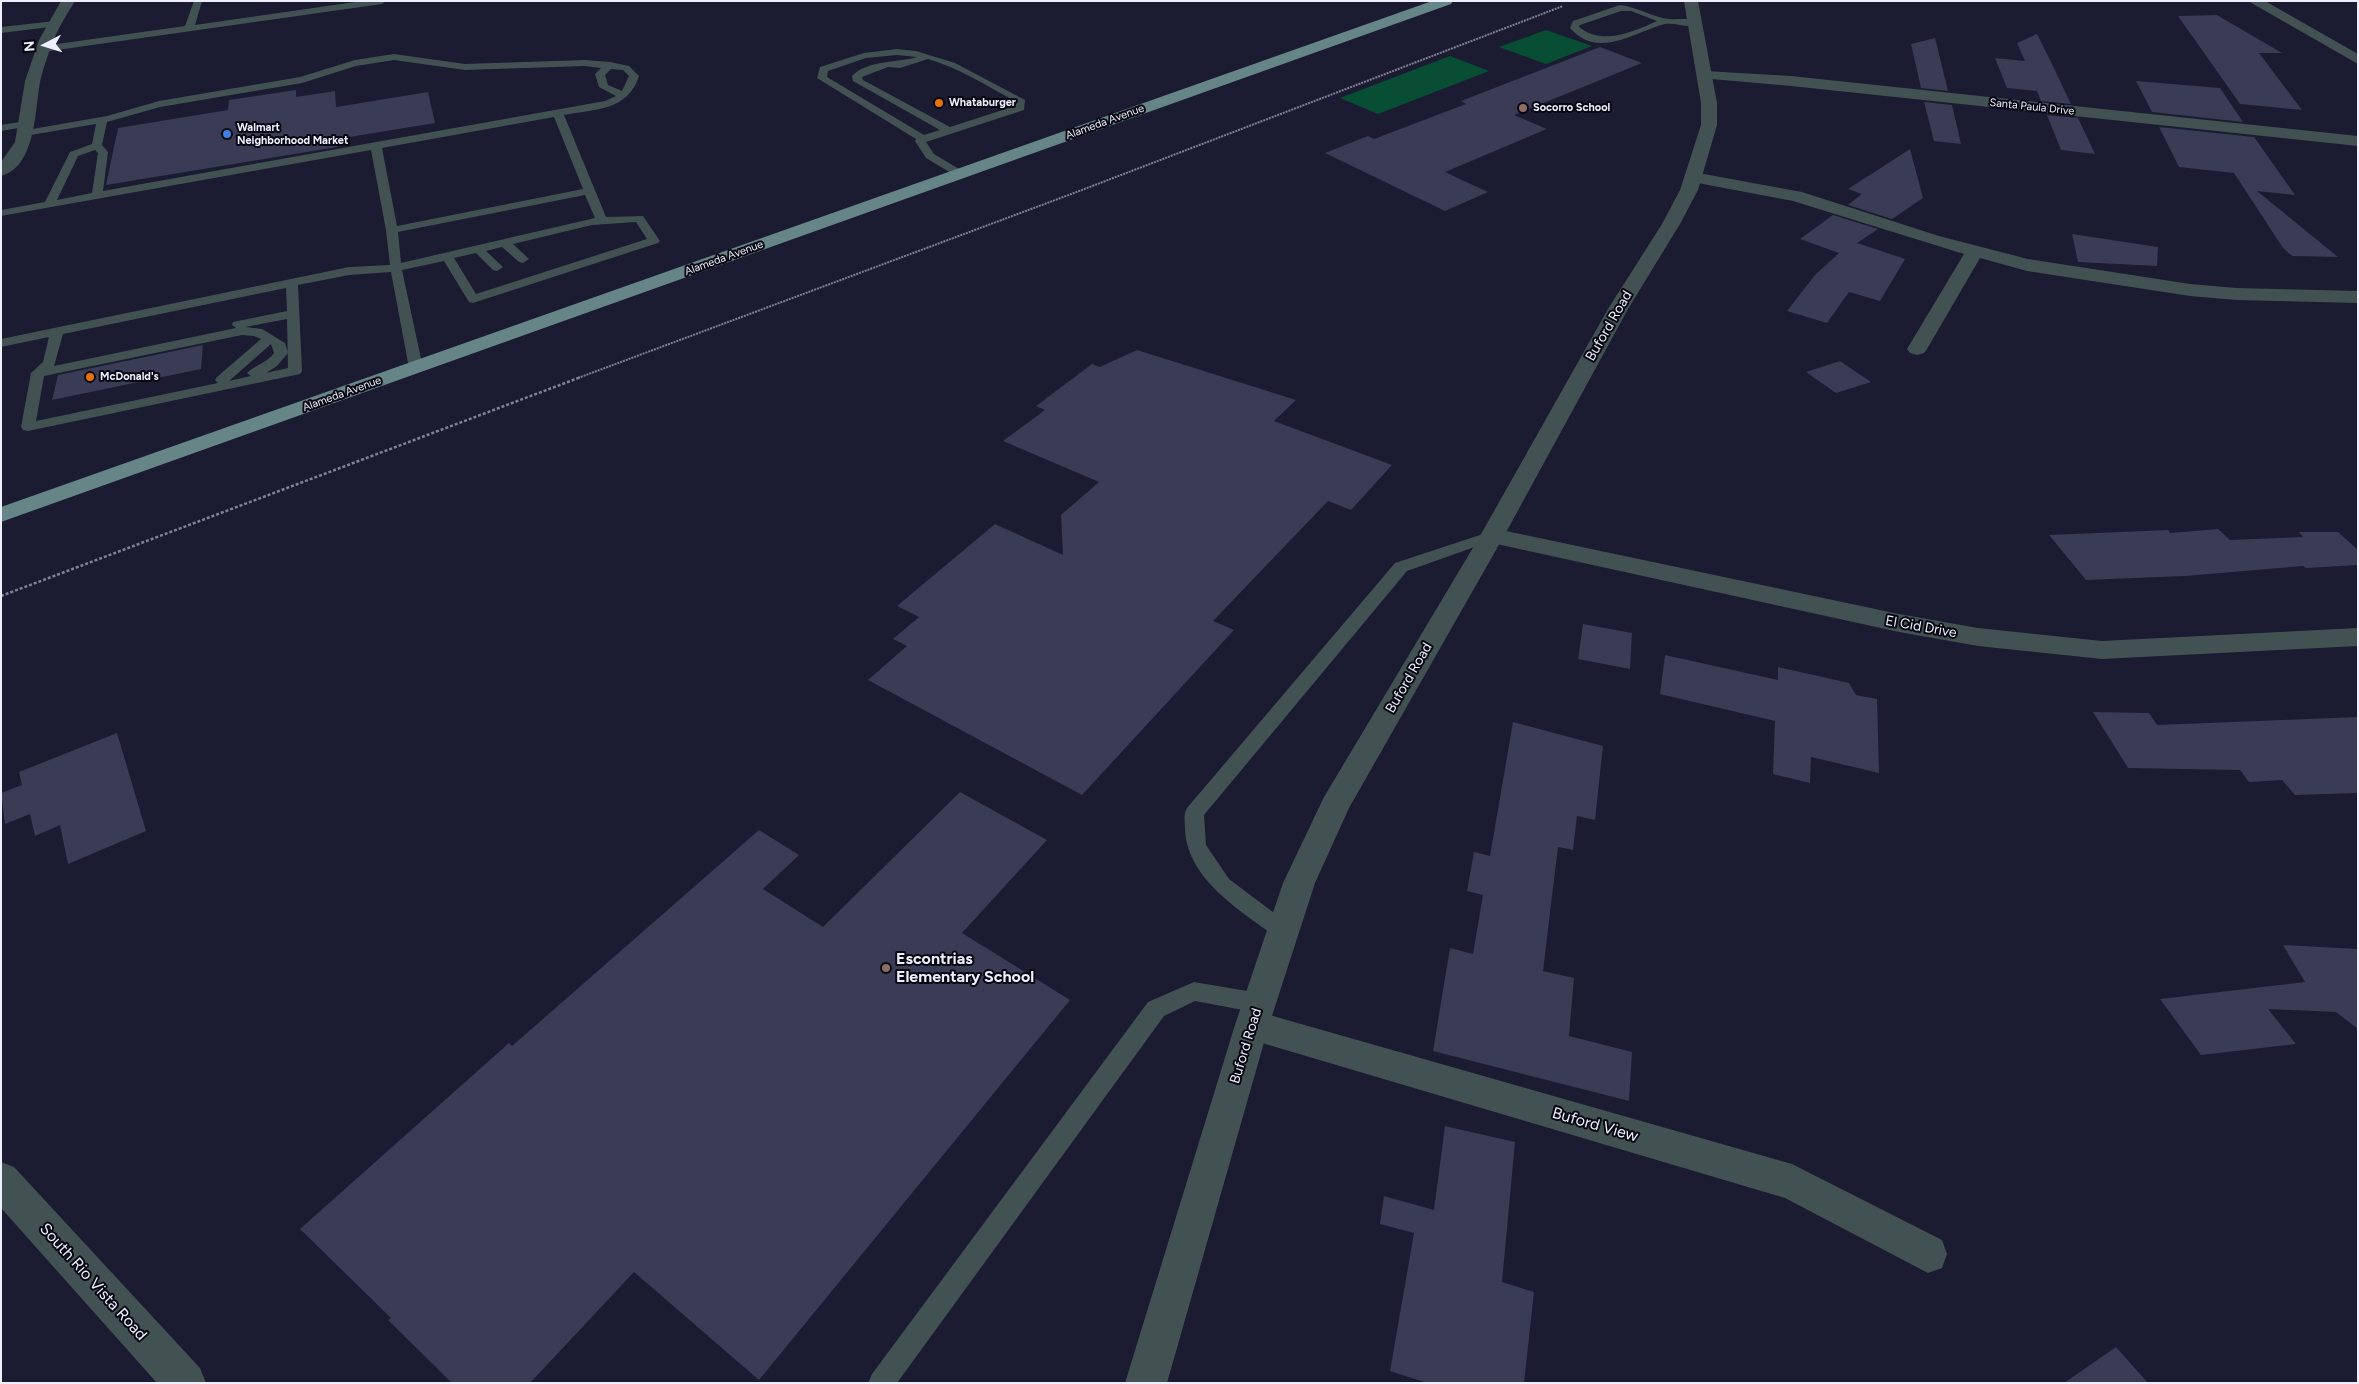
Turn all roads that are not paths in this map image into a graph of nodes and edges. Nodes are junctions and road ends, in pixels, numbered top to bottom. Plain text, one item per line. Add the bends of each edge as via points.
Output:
1 (68, 1) edge
2 (198, 1) edge
3 (382, 1) edge
4 (1446, 1) edge
5 (2255, 1) edge
6 (1693, 12) edge
7 (1665, 21) junction
8 (55, 24) junction
9 (189, 28) junction
10 (1, 30) edge
11 (43, 49) junction
12 (929, 56) junction
13 (2358, 60) edge
14 (610, 65) junction
15 (1706, 75) junction
16 (624, 96) junction
17 (558, 113) junction
18 (102, 120) junction
19 (1, 128) edge
20 (25, 128) junction
21 (949, 130) junction
22 (923, 139) junction
23 (2358, 142) edge
24 (97, 146) junction
25 (376, 146) junction
26 (1, 171) edge
27 (960, 174) junction
28 (1693, 177) junction
29 (589, 191) junction
30 (97, 196) junction
31 (49, 204) junction
32 (1, 213) edge
33 (599, 225) junction
34 (566, 228) junction
35 (392, 230) junction
36 (577, 240) dead end
37 (505, 243) junction
38 (478, 249) junction
39 (1974, 252) junction
40 (447, 256) junction
41 (522, 259) dead end
42 (497, 267) dead end
43 (396, 268) junction
44 (292, 283) junction
45 (2358, 297) edge
46 (293, 314) junction
47 (57, 332) junction
48 (270, 338) junction
49 (1, 343) edge
50 (1917, 349) dead end
51 (49, 363) junction
52 (416, 368) junction
53 (38, 373) junction
54 (222, 380) junction
55 (177, 395) junction
56 (54, 496) junction
57 (1, 501) edge
58 (1, 515) edge
59 (1492, 536) junction
60 (2358, 637) edge
61 (1283, 932) junction
62 (1255, 1014) junction
63 (1, 1180) edge
64 (1928, 1254) dead end
65 (185, 1383) edge
66 (881, 1383) edge
67 (1146, 1383) edge

1 - 8 street
2 - 9 lane
3 - 9 lane
4 - 27 main road, Alameda Avenue
5 - 13 street
6 - 7 lane
6 - 15 street, Buford Road
7 - 7 lane via 1620,8 1576,23 1574,28 1595,38 1620,39
8 - 10 lane
8 - 11 street
9 - 11 lane
11 - 20 street via 33,81
12 - 21 lane via 1020,100 1020,108
12 - 21 lane via 863,72 857,76 858,81
12 - 22 lane via 900,51 876,53 823,69 822,78
14 - 16 lane via 600,74 604,87
14 - 16 lane via 626,68 634,76
14 - 18 lane via 466,66 394,57 355,63 302,80 159,104
15 - 23 street, Santa Paula Drive via 1791,81
15 - 28 street, Buford Road via 1709,125
16 - 17 lane via 608,104
17 - 25 lane
17 - 29 lane
18 - 20 lane
18 - 24 lane
19 - 20 lane
20 - 26 street via 23,142 12,161
21 - 22 lane
22 - 27 lane via 920,141 930,156
24 - 30 lane via 103,152
24 - 31 lane via 74,154
25 - 30 lane
25 - 35 lane
27 - 52 main road, Alameda Avenue
28 - 39 street via 1796,196
28 - 59 street, Buford Road via 1671,224 1618,309
29 - 33 lane
29 - 35 lane
30 - 31 lane
31 - 32 lane
33 - 34 lane
33 - 40 lane via 639,218 654,241 620,246 510,282 473,299
34 - 36 lane
34 - 37 lane
35 - 43 lane
37 - 38 lane
37 - 41 lane
38 - 40 lane
38 - 42 lane
39 - 45 street via 2028,265 2190,290
39 - 50 street
40 - 43 lane
43 - 44 lane via 349,271
43 - 52 lane
44 - 46 lane
44 - 47 lane
46 - 51 lane
46 - 55 lane via 295,370
47 - 49 lane
47 - 51 lane
48 - 53 lane via 257,332 225,334
48 - 54 lane
48 - 54 lane via 279,343 281,353 276,361 263,370
51 - 53 lane
52 - 56 main road, Alameda Avenue
53 - 55 lane via 28,427
54 - 55 lane
56 - 57 main road
56 - 58 main road, Alameda Avenue
59 - 60 street, El Cid Drive via 1889,621 1978,636 2102,650
59 - 61 street, Buford Road via 1335,805 1299,884
59 - 61 lane via 1401,567 1194,813 1196,847 1222,885
61 - 62 street, Buford Road
62 - 64 street, Buford View via 1792,1182
62 - 66 lane via 1194,991 1156,1009
62 - 67 street, Buford Road
63 - 65 street, South Rio Vista Road

